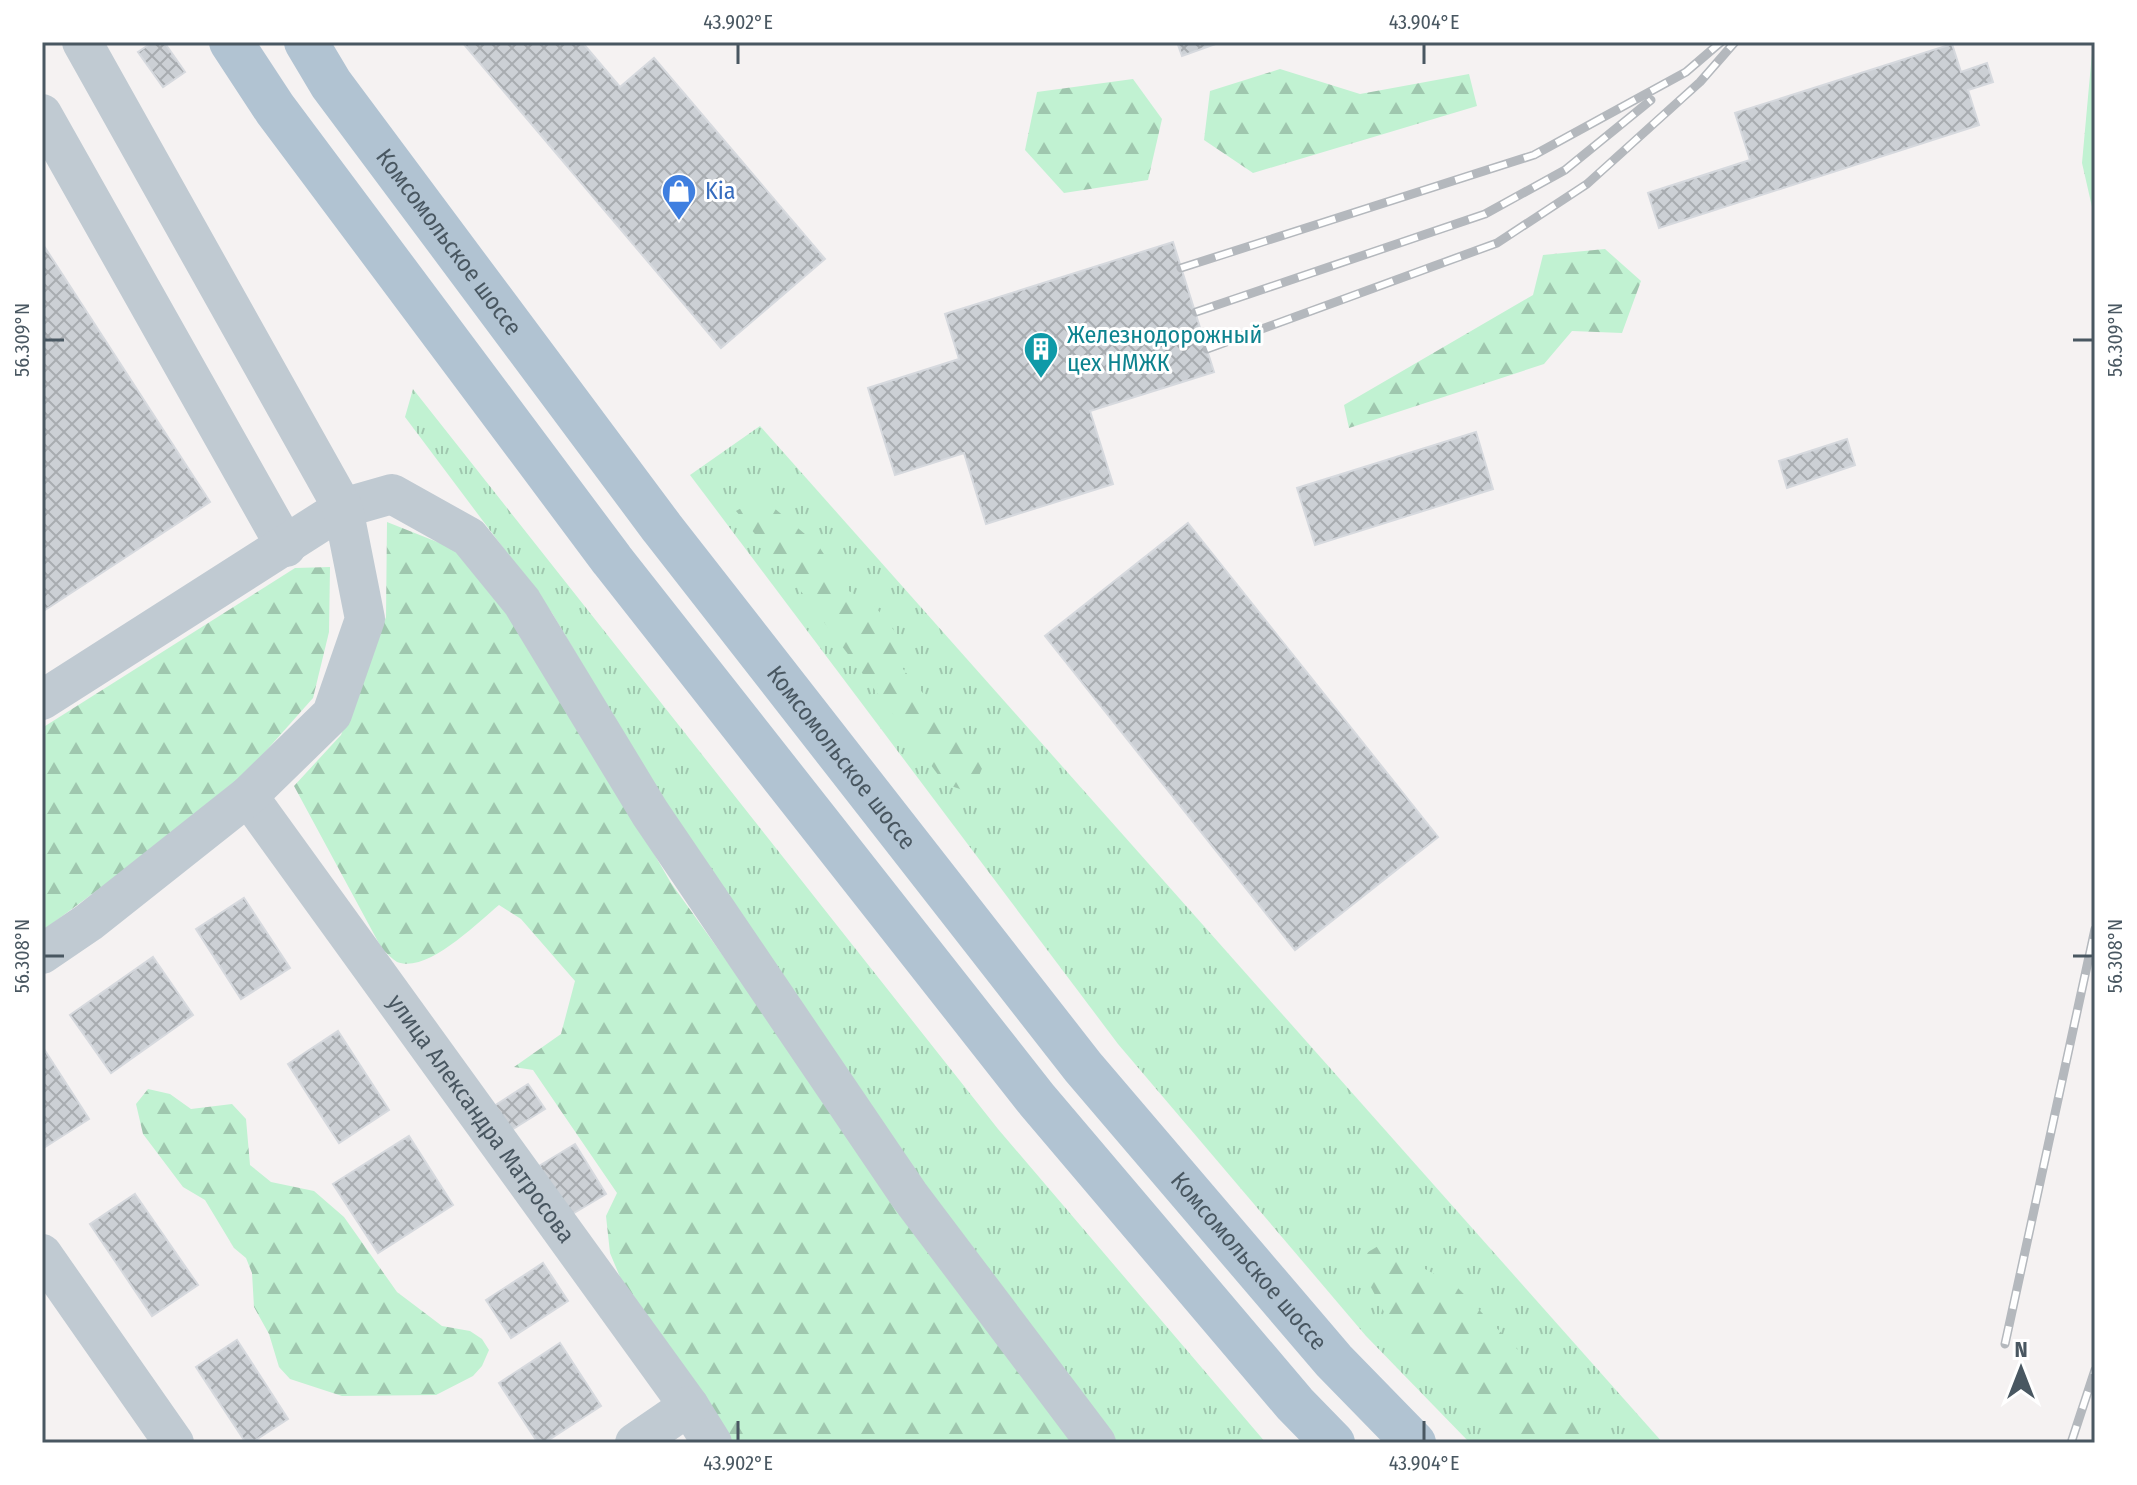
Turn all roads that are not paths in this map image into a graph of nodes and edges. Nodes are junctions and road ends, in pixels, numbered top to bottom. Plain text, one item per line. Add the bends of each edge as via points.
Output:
1 (82, 42) edge
2 (231, 42) edge
3 (306, 42) edge
4 (42, 114) edge
5 (343, 508) junction
6 (286, 547) junction
7 (42, 700) edge
8 (248, 796) junction
9 (42, 954) edge
10 (42, 1254) edge
11 (689, 1406) junction
12 (174, 1443) edge
13 (635, 1443) edge
14 (712, 1443) edge
15 (1096, 1443) edge
16 (1333, 1443) edge
17 (1414, 1443) edge

1 - 5 street
2 - 16 main road via 275,109 612,560 1027,1088
3 - 17 main road, Комсомольское шоссе via 331,84 662,528 1083,1067 1334,1361
4 - 6 street
5 - 6 street
5 - 8 street via 365,619 332,714
5 - 15 street via 392,494 469,537 522,602 650,813 909,1195
6 - 7 street
8 - 9 street
8 - 11 street, улица Александра Матросова
10 - 12 street
11 - 13 street
11 - 14 street, улица Александра Матросова

